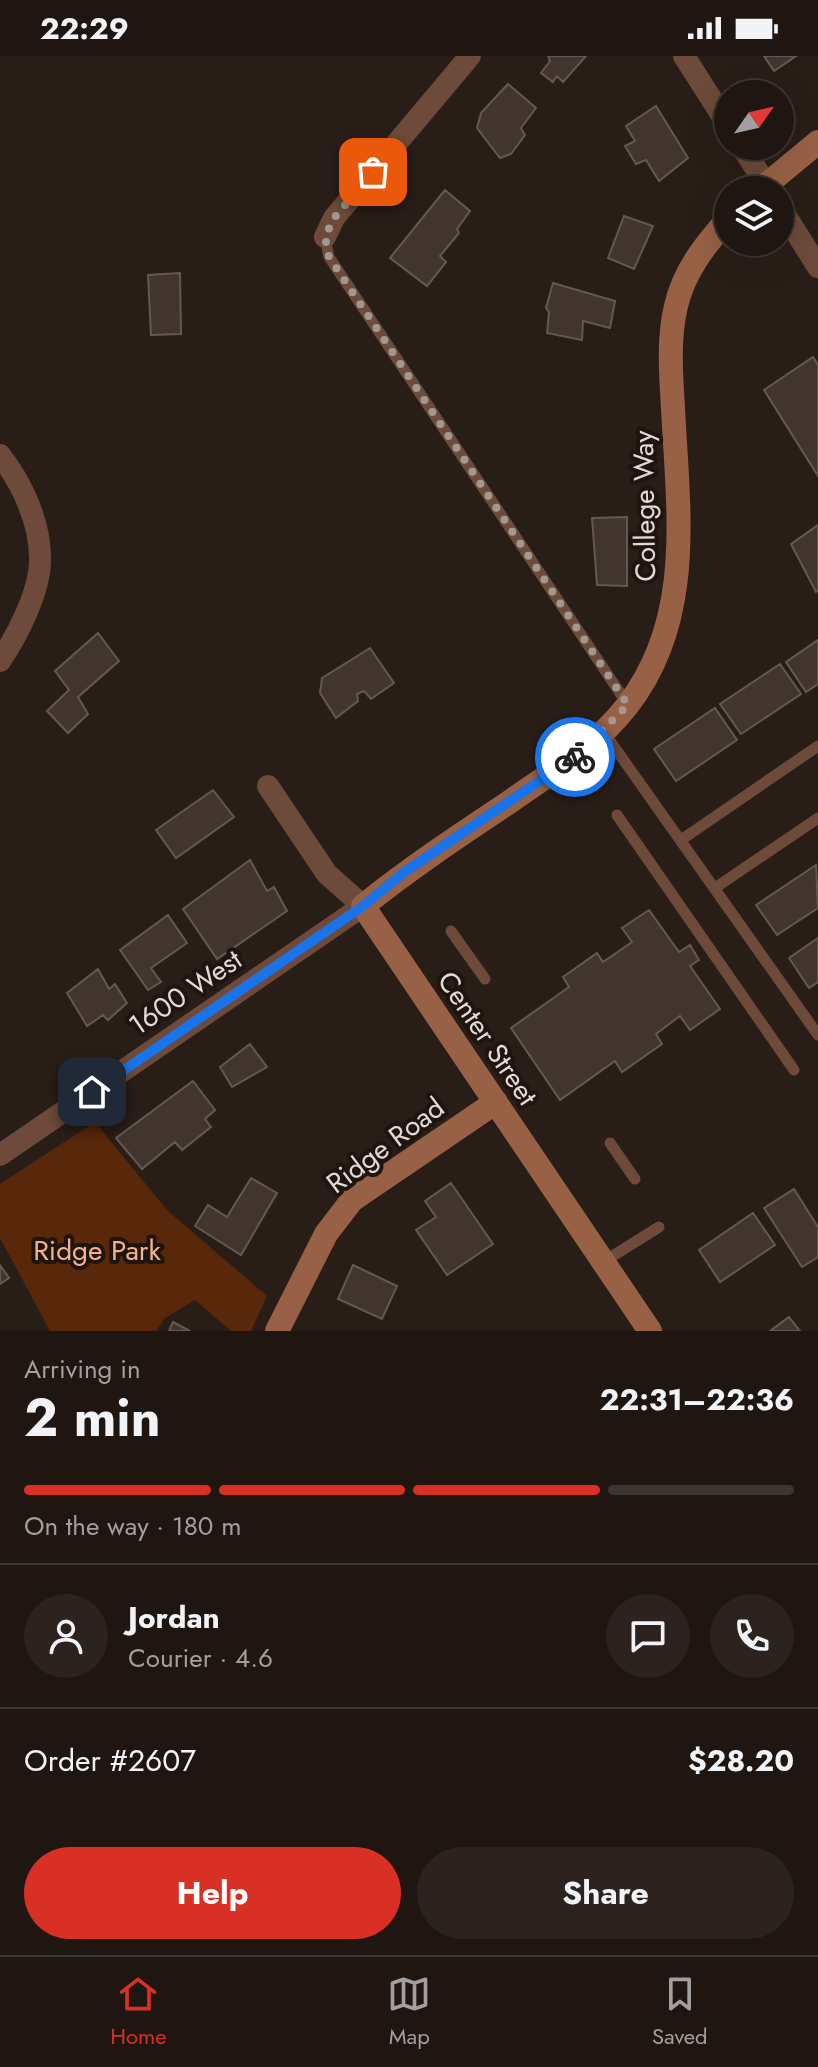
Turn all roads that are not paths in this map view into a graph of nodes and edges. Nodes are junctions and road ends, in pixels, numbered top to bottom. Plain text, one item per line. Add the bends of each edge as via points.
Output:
1 (470, 56) edge
2 (684, 56) edge
3 (714, 103) edge
4 (818, 142) edge
5 (779, 176) edge
6 (794, 229) edge
7 (714, 236) edge
8 (325, 237) joint
9 (818, 267) edge
10 (0, 455) edge
11 (0, 661) edge
12 (628, 705) junction
13 (603, 731) junction
14 (818, 746) edge
15 (268, 786) dead end
16 (617, 815) dead end
17 (818, 818) edge
18 (681, 840) junction
19 (715, 888) junction
20 (363, 906) junction
21 (451, 931) dead end
22 (485, 979) dead end
23 (818, 1035) edge
24 (794, 1070) dead end
25 (496, 1102) junction
26 (610, 1143) dead end
27 (0, 1155) edge
28 (635, 1179) dead end
29 (659, 1227) dead end
30 (603, 1262) junction
31 (277, 1331) edge
32 (650, 1331) edge

1 - 8 street via 334,218
2 - 3 street
4 - 5 main road
6 - 9 street
7 - 12 main road, College Way via 696,257 676,306 670,363 680,550 674,597 660,651
8 - 12 lane via 329,257
10 - 11 street via 16,476 33,518 40,559 30,602
12 - 13 main road, College Way
13 - 18 lane
13 - 20 main road, College Way via 582,753 403,873
14 - 18 lane
15 - 20 street, Center Street via 327,874
16 - 24 lane
17 - 19 lane
18 - 19 lane
19 - 23 lane
20 - 25 main road, Center Street
20 - 27 street, 1600 West
21 - 22 lane
25 - 30 main road, Center Street
25 - 31 main road, Ridge Road via 352,1200 326,1234
26 - 28 lane
29 - 30 lane
30 - 32 main road, Center Street

